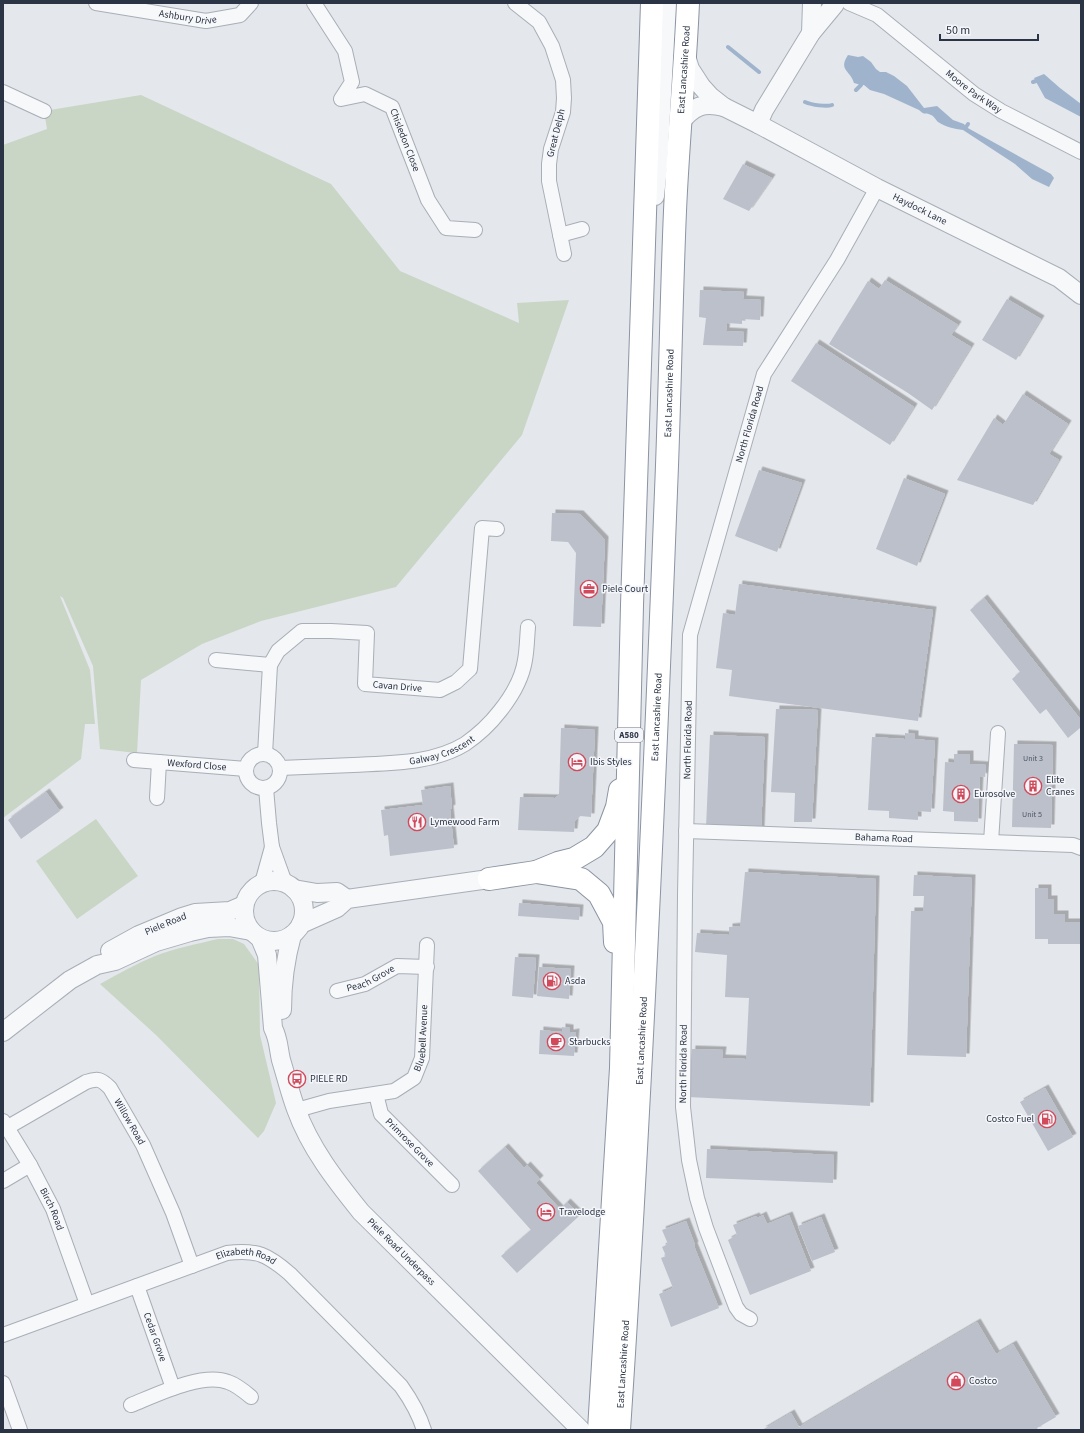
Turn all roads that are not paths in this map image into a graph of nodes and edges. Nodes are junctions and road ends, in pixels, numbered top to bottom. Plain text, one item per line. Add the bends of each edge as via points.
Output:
1 (96, 3) edge
2 (251, 3) edge
3 (314, 3) edge
4 (515, 3) edge
5 (652, 3) edge
6 (667, 3) edge
7 (688, 3) edge
8 (813, 3) edge
9 (841, 3) edge
10 (165, 9) edge
11 (873, 9) edge
12 (811, 33) junction
13 (686, 56) junction
14 (3, 92) edge
15 (724, 107) junction
16 (44, 111) dead end
17 (680, 123) junction
18 (758, 124) junction
19 (1081, 152) edge
20 (877, 188) junction
21 (582, 229) dead end
22 (475, 230) dead end
23 (560, 235) junction
24 (564, 254) dead end
25 (1081, 295) edge
26 (643, 302) junction
27 (497, 529) dead end
28 (528, 627) dead end
29 (216, 660) dead end
30 (270, 665) junction
31 (629, 733) junction
32 (998, 733) dead end
33 (265, 754) junction
34 (134, 760) dead end
35 (159, 762) junction
36 (280, 768) junction
37 (246, 769) junction
38 (266, 788) junction
39 (157, 798) dead end
40 (686, 831) junction
41 (991, 842) junction
42 (272, 847) junction
43 (1081, 848) edge
44 (536, 872) junction
45 (489, 879) joint
46 (262, 883) junction
47 (289, 886) junction
48 (347, 899) junction
49 (244, 905) junction
50 (296, 930) junction
51 (255, 934) junction
52 (427, 945) dead end
53 (97, 964) junction
54 (427, 966) junction
55 (337, 991) dead end
56 (3, 1032) edge
57 (278, 1038) junction
58 (621, 1068) junction
59 (376, 1094) junction
60 (296, 1110) junction
61 (5, 1124) edge
62 (30, 1165) junction
63 (3, 1181) edge
64 (452, 1185) dead end
65 (192, 1266) junction
66 (137, 1286) junction
67 (87, 1304) junction
68 (750, 1319) dead end
69 (3, 1335) edge
70 (3, 1383) edge
71 (173, 1388) junction
72 (251, 1397) dead end
73 (131, 1405) dead end
74 (20, 1430) edge
75 (424, 1430) edge
76 (581, 1430) edge
77 (599, 1430) edge
78 (619, 1430) edge

1 - 10 street, Ashbury Drive
2 - 10 street, Ashbury Drive via 240,15 206,21
3 - 22 street, Chisledon Close via 346,51 352,82 341,99 365,94 392,107 428,200 446,228
4 - 23 street, Great Delph via 538,22 552,46 563,80 563,112 549,164 549,181
5 - 26 highway, East Lancashire Road / A580
6 - 26 street via 658,167
7 - 13 highway, East Lancashire Road / A580
8 - 9 street via 828,6
8 - 12 street
9 - 11 street, Moore Park Way
9 - 12 street
11 - 19 street, Moore Park Way via 974,94 1001,111
12 - 18 street
13 - 15 street, Haydock Lane via 700,86
13 - 17 highway, East Lancashire Road / A580
14 - 16 street
15 - 17 street, Haydock Lane via 713,104 698,106
15 - 18 street, Haydock Lane
17 - 78 highway, East Lancashire Road / A580 via 644,981 633,1215
18 - 20 street, Haydock Lane
20 - 25 street, Haydock Lane via 1059,278
20 - 40 street, North Florida Road via 836,260 764,374 690,635
21 - 23 street
23 - 24 street, Great Delph
26 - 31 highway, East Lancashire Road / A580
27 - 30 street, Cavan Drive via 482,528 470,669 456,682 440,690 365,684 367,633 302,631 278,651
28 - 36 street, Galway Crescent via 525,661 519,681 493,720 464,744 443,753 398,763
29 - 30 street
30 - 33 street
31 - 44 highway via 618,807 608,831 594,847 574,859
31 - 58 highway, East Lancashire Road / A580
32 - 41 street
33 - 36 street via 273,757
33 - 37 street via 252,758
34 - 35 street
35 - 37 street, Wexford Close
35 - 39 street, Wexford Close
36 - 38 street via 275,783
37 - 38 street via 246,775 252,784
38 - 42 street
40 - 41 street, Bahama Road
40 - 68 street, North Florida Road via 683,1107 689,1160 704,1222 736,1307
41 - 43 street, Bahama Road via 1073,845
42 - 46 street
42 - 47 street
44 - 45 highway
44 - 58 highway via 581,879 599,894 614,922
45 - 48 street
46 - 47 street via 274,881
46 - 49 street via 250,892
47 - 48 street via 318,893 337,892
47 - 50 street via 300,896 304,906
48 - 50 street via 337,908
49 - 51 street via 246,921
49 - 53 street, Piele Road via 230,911 182,917 139,935 110,951
50 - 51 street via 284,939 276,941
50 - 57 street, Piele Road Underpass via 286,957 282,991 282,1028
51 - 53 street, Piele Road via 229,927 208,928 156,942 115,960
51 - 57 street, Piele Road Underpass via 267,955 273,1028
52 - 54 street, Bluebell Avenue
53 - 56 street, Piele Road via 70,980
54 - 55 street, Peach Grove via 397,966 365,984
54 - 59 street, Bluebell Avenue via 422,1058 414,1078 394,1091
57 - 60 street, Piele Road Underpass
58 - 77 highway, East Lancashire Road / A580
59 - 60 street, Bluebell Avenue
59 - 64 street, Primrose Grove via 381,1114
60 - 76 street, Piele Road Underpass via 323,1162 361,1212
61 - 62 street, Birch Road
61 - 65 street, Willow Road via 86,1082 95,1079 104,1082 143,1145 173,1213
62 - 63 street
62 - 67 street, Birch Road via 53,1209
65 - 66 street, Elizabeth Road
65 - 75 street, Elizabeth Road via 227,1253 241,1251 255,1252 277,1263 401,1386 420,1416
66 - 67 street, Elizabeth Road
66 - 71 street, Cedar Grove
67 - 69 street, Elizabeth Road
70 - 74 street
71 - 72 street via 215,1379 227,1381
71 - 73 street

